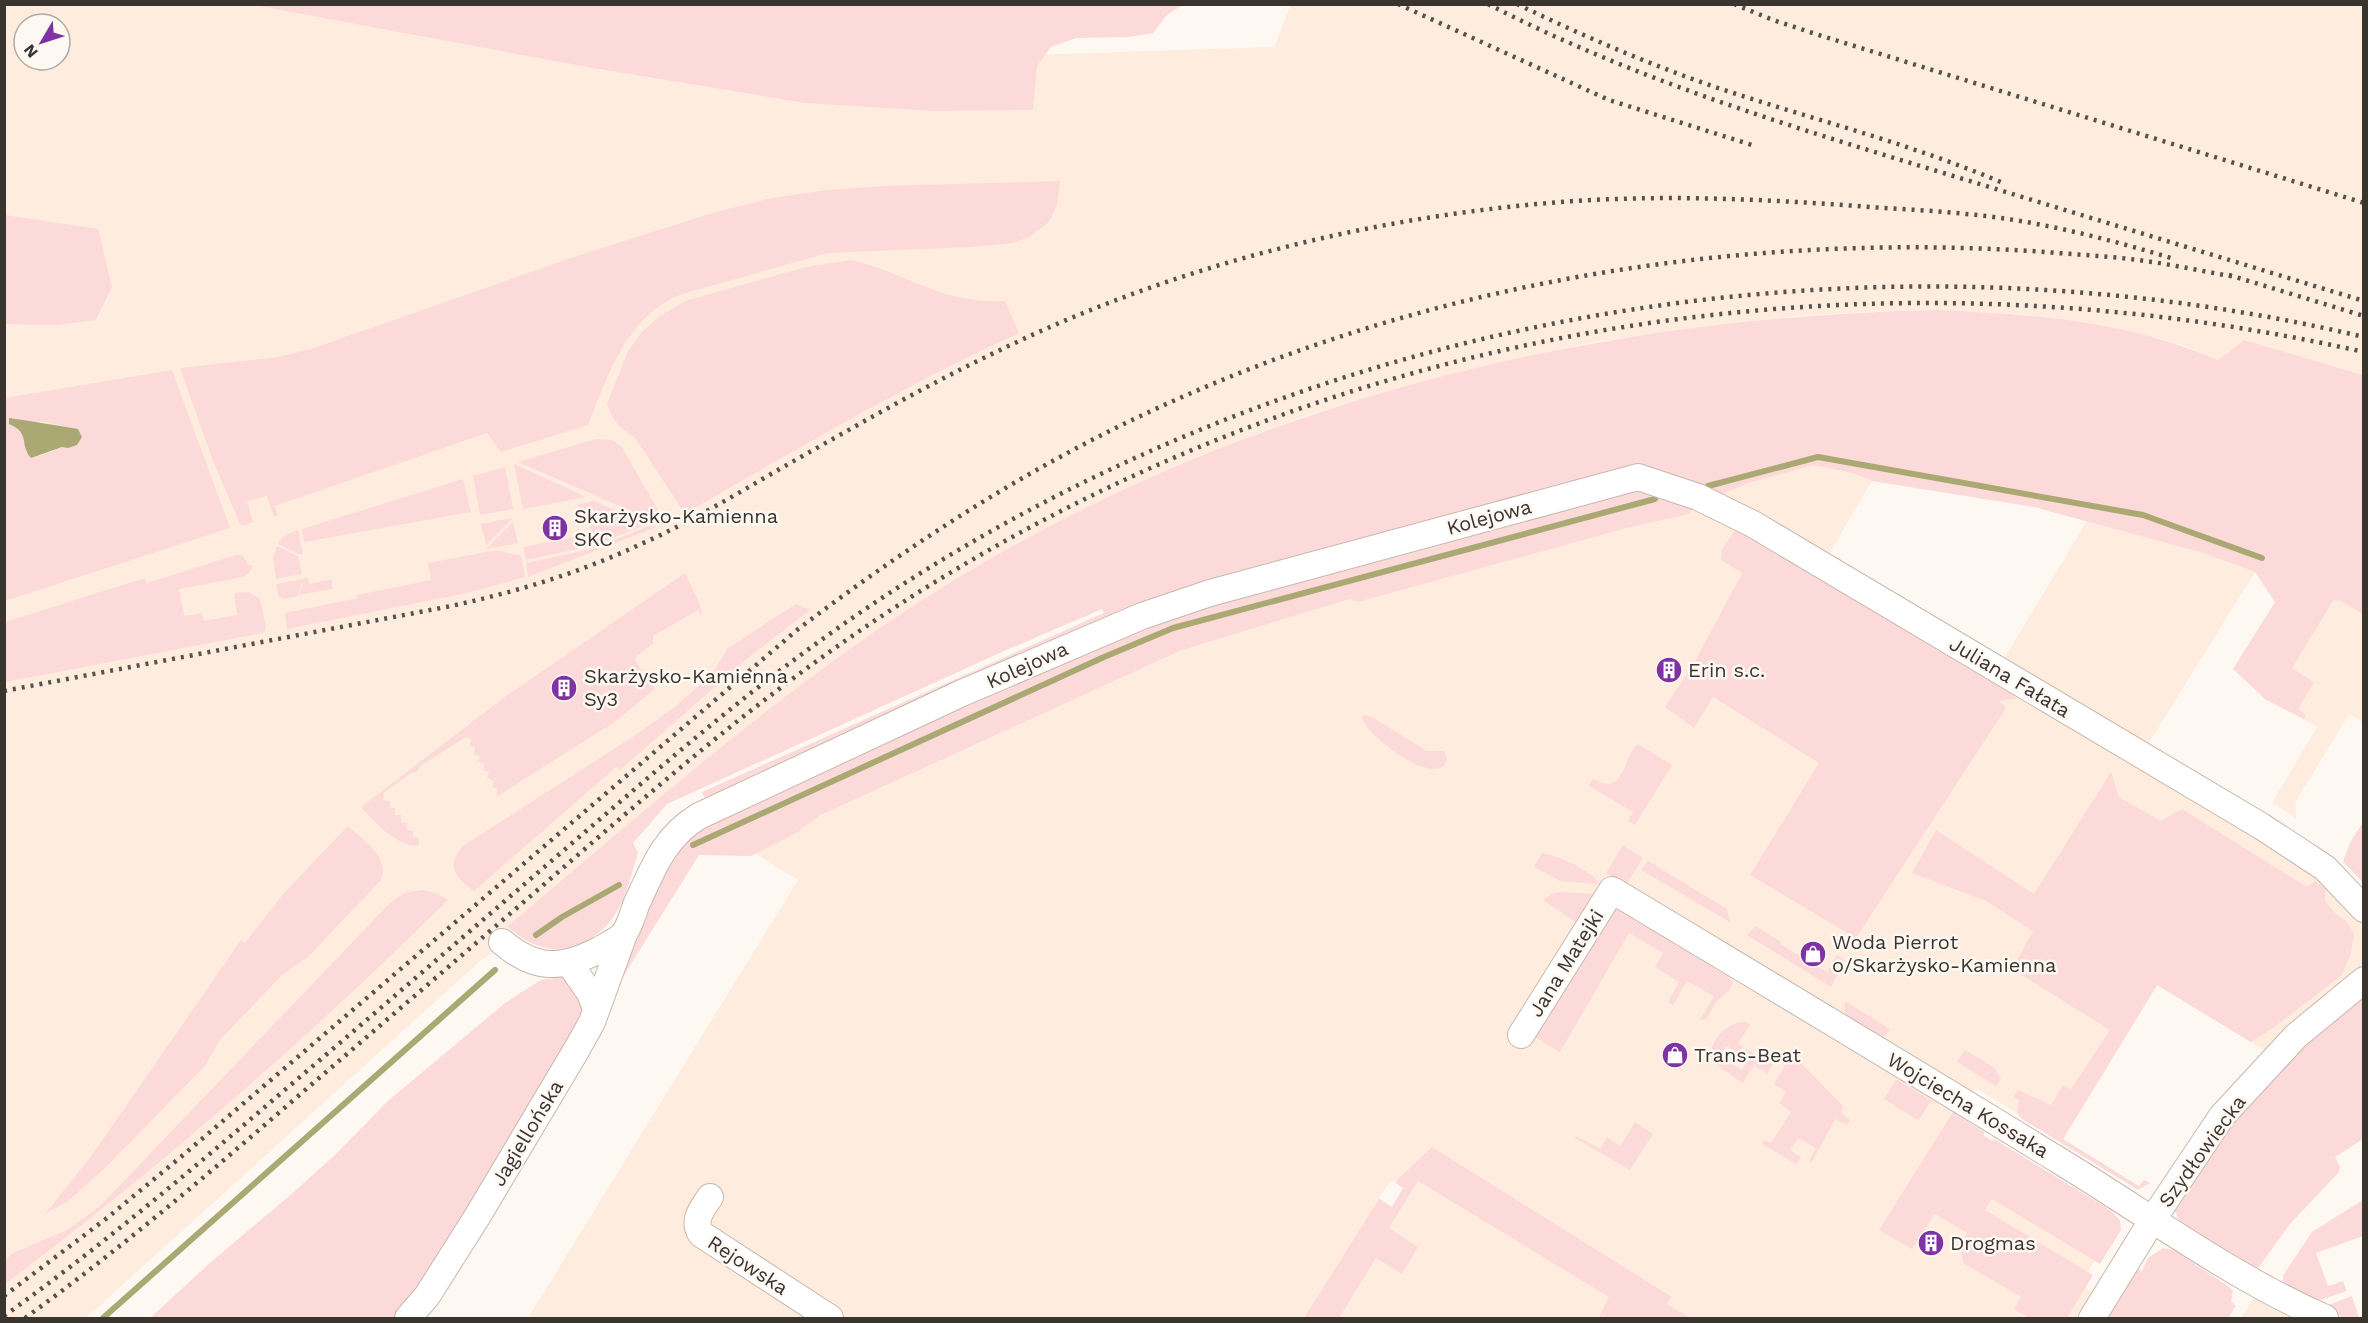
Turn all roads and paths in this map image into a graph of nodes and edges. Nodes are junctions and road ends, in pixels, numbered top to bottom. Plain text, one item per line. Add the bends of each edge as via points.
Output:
1 (1638, 477) joint
2 (1612, 890) joint
3 (2364, 909) edge
4 (624, 934) junction
5 (502, 942) dead end
6 (569, 963) junction
7 (2364, 980) edge
8 (596, 1009) junction
9 (1521, 1035) dead end
10 (710, 1197) dead end
11 (2153, 1219) junction
12 (408, 1318) edge
13 (830, 1318) edge
14 (2092, 1318) edge
15 (2325, 1318) edge

1 - 3 street, Juliana Fałata via 1698,497 1753,524 2261,826 2325,868
1 - 4 street, Kolejowa via 1210,593 1113,628 962,693 682,826 655,863
2 - 9 street, Jana Matejki
2 - 11 street, Wojciecha Kossaka
4 - 6 street
4 - 8 street, Jagiellońska
5 - 6 street via 531,962
6 - 8 street
7 - 11 street, Szydłowiecka via 2296,1036 2222,1116
8 - 12 street, Jagiellońska via 565,1070 477,1216 427,1296
10 - 13 street, Rejowska via 697,1221 701,1234
11 - 14 street, Szydłowiecka
11 - 15 street, Wojciecha Kossaka via 2258,1287

